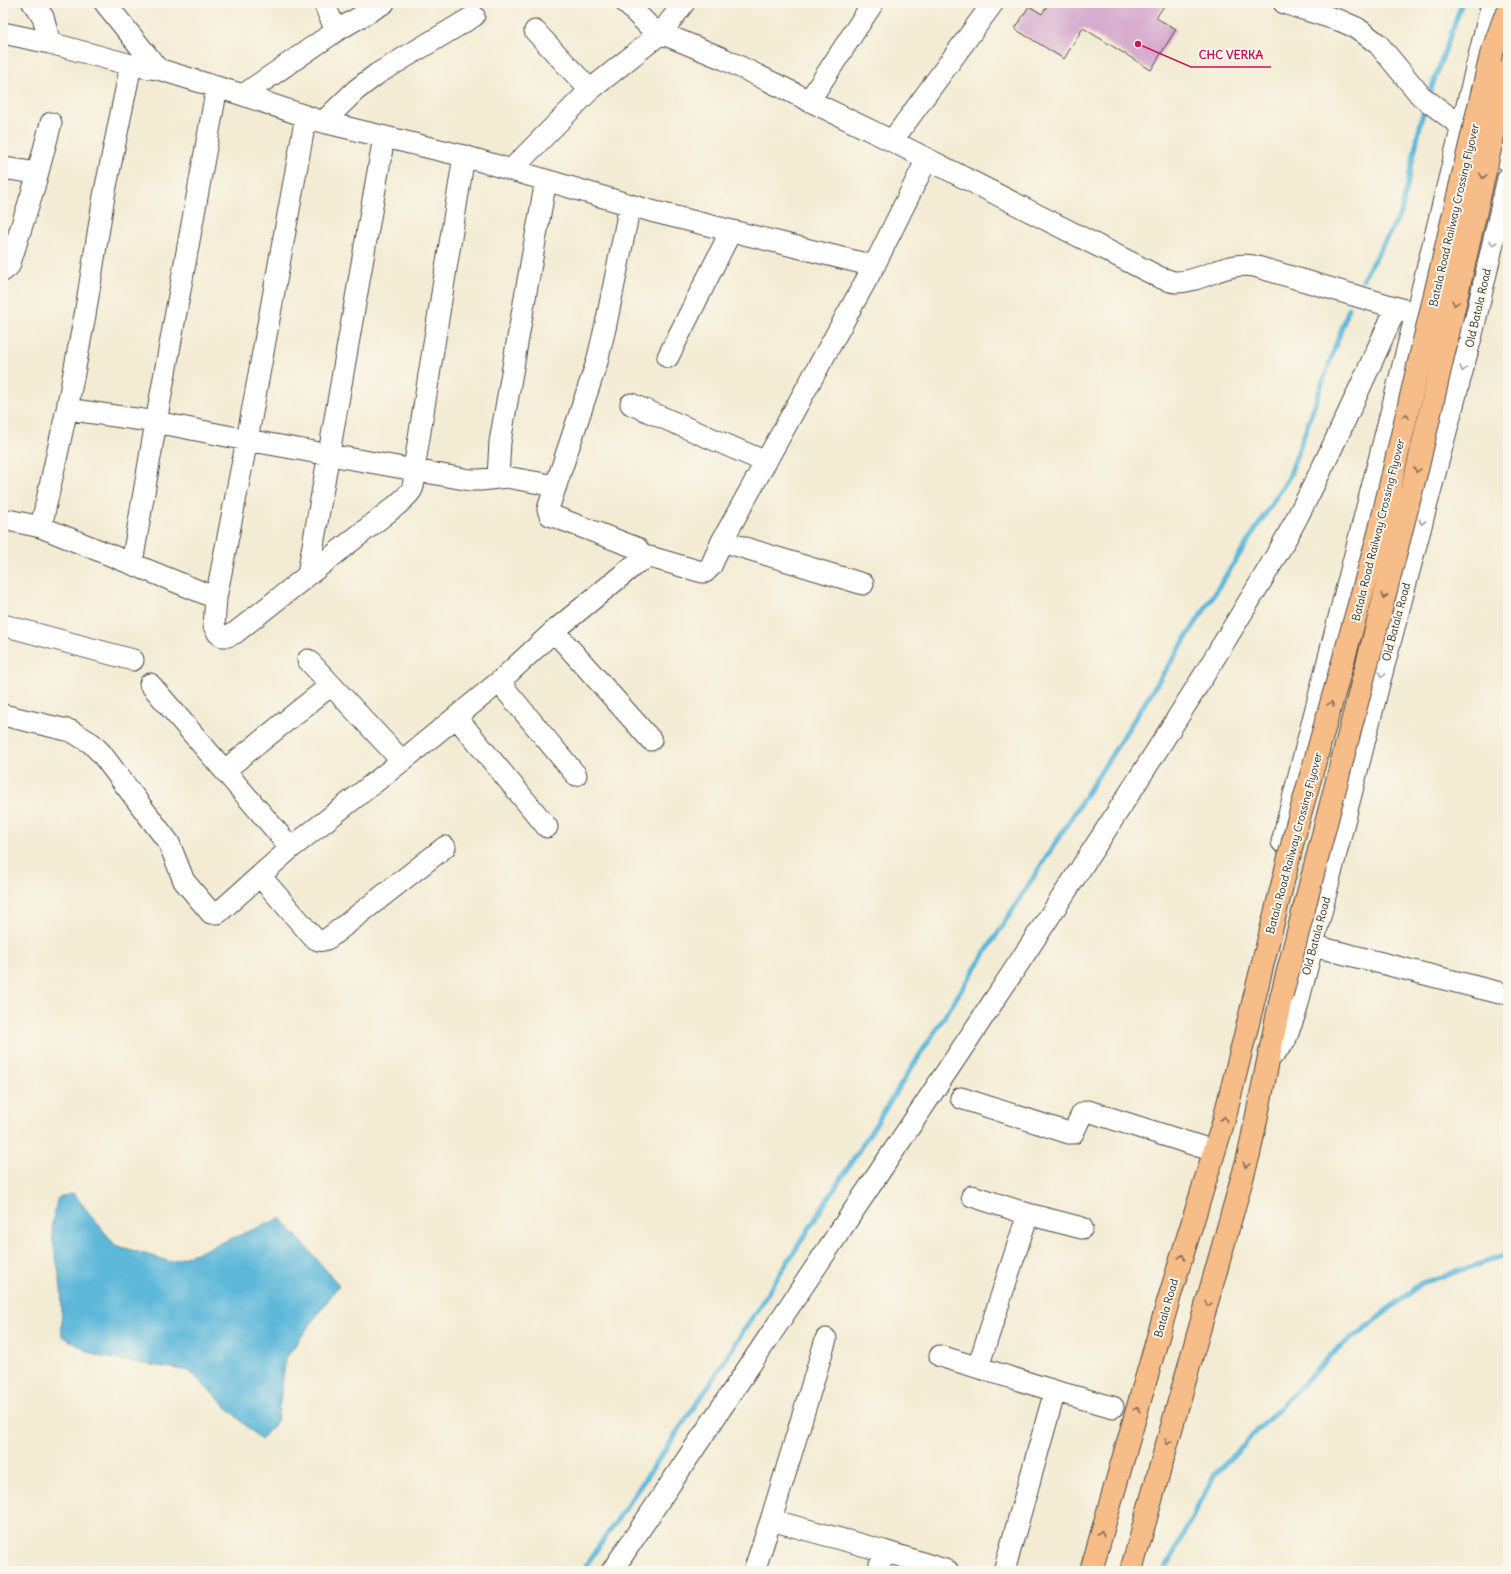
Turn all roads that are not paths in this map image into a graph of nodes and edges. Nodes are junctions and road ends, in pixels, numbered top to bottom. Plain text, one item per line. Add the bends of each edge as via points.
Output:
1 (33, 3) edge
2 (105, 3) edge
3 (324, 3) edge
4 (384, 3) edge
5 (626, 3) edge
6 (684, 3) edge
7 (873, 3) edge
8 (993, 3) edge
9 (1284, 3) edge
10 (1492, 3) edge
11 (1508, 13) edge
12 (474, 16) dead end
13 (336, 31) junction
14 (535, 31) dead end
15 (3, 32) edge
16 (661, 33) junction
17 (50, 43) junction
18 (131, 65) junction
19 (158, 69) junction
20 (1508, 70) edge
21 (217, 87) junction
22 (590, 90) junction
23 (243, 95) junction
24 (809, 101) junction
25 (314, 119) junction
26 (51, 123) dead end
27 (1461, 127) junction
28 (384, 137) junction
29 (892, 141) junction
30 (464, 156) junction
31 (927, 160) junction
32 (1508, 161) edge
33 (3, 168) edge
34 (511, 170) junction
35 (37, 173) junction
36 (1508, 178) edge
37 (546, 180) junction
38 (630, 205) junction
39 (731, 231) junction
40 (874, 266) junction
41 (3, 271) edge
42 (1396, 308) junction
43 (1416, 314) junction
44 (1473, 330) junction
45 (668, 357) dead end
46 (631, 404) dead end
47 (67, 408) junction
48 (156, 422) junction
49 (247, 440) junction
50 (329, 454) junction
51 (766, 462) junction
52 (414, 469) junction
53 (498, 477) junction
54 (556, 486) junction
55 (3, 519) edge
56 (41, 526) junction
57 (722, 541) junction
58 (644, 558) junction
59 (132, 563) junction
60 (308, 574) junction
61 (863, 584) dead end
62 (216, 598) junction
63 (3, 625) edge
64 (554, 631) junction
65 (133, 660) dead end
66 (308, 660) dead end
67 (499, 682) junction
68 (150, 684) dead end
69 (331, 685) junction
70 (3, 715) edge
71 (456, 717) junction
72 (651, 740) dead end
73 (402, 761) junction
74 (225, 770) junction
75 (576, 775) dead end
76 (547, 827) dead end
77 (445, 847) dead end
78 (291, 848) junction
79 (260, 876) junction
80 (1314, 946) junction
81 (1500, 993) dead end
82 (1242, 1046) junction
83 (1269, 1058) junction
84 (961, 1098) dead end
85 (1214, 1151) junction
86 (972, 1196) dead end
87 (1028, 1214) junction
88 (1082, 1228) dead end
89 (826, 1339) dead end
90 (940, 1356) dead end
91 (978, 1367) junction
92 (1055, 1391) junction
93 (1113, 1407) dead end
94 (771, 1520) junction
95 (884, 1551) junction
96 (612, 1571) edge
97 (754, 1571) edge
98 (878, 1571) edge
99 (948, 1571) edge
100 (1004, 1571) edge
101 (1090, 1571) edge
102 (1131, 1571) edge

1 - 17 street via 43,17
2 - 19 street
3 - 13 street
4 - 13 street
5 - 16 street via 645,22
6 - 16 street
7 - 24 street
8 - 29 street
9 - 27 street via 1357,28 1378,44 1421,96
10 - 27 street
82 -> 11 main road, Batala Road Railway Crossing Flyover, bridge via 1298,825 1379,533 1491,55
12 - 25 street via 377,74
13 - 23 street
14 - 22 street
15 - 17 street
16 - 22 street
16 - 24 street via 724,59
17 - 18 street
18 - 19 street
18 - 47 street via 104,196
19 - 21 street
20 -> 83 main road, Batala Road Railway Crossing Flyover, bridge via 1418,466 1281,998
21 - 23 street
21 - 48 street
22 - 34 street
23 - 25 street
24 - 29 street
25 - 28 street
25 - 49 street
26 - 35 street
27 - 32 street
27 - 43 street
28 - 30 street
28 - 50 street
29 - 31 street
30 - 34 street
30 - 52 street
31 - 40 street
31 - 42 street via 1161,278 1174,282 1185,281 1243,264
33 - 35 street
34 - 37 street
35 - 41 street via 9,266
36 -> 44 street, Old Batala Road
37 - 38 street
37 - 53 street via 500,442
38 - 39 street
38 - 54 street via 597,362
39 - 40 street
39 - 45 street
40 - 51 street
42 - 43 street
42 - 96 street via 1289,534 1246,608 1053,911 857,1208
43 - 44 street
43 - 82 street via 1287,819 1236,1038
44 -> 80 street, Old Batala Road via 1378,688
46 - 51 street
47 - 48 street
47 - 56 street
48 - 49 street
48 - 59 street
49 - 50 street
49 - 62 street
50 - 52 street
50 - 60 street
51 - 57 street
52 - 53 street via 470,480
52 - 60 street via 414,486 410,493
53 - 54 street
54 - 58 street via 548,508 550,515 638,548
55 - 56 street
56 - 59 street
57 - 58 street via 711,566 705,572 655,557
57 - 61 street
58 - 64 street
59 - 62 street
60 - 62 street via 228,636 222,636 214,626
63 - 65 street
64 - 67 street
64 - 72 street
66 - 69 street
67 - 71 street
67 - 75 street
68 - 74 street
69 - 73 street
69 - 74 street
70 - 79 street via 72,731 91,743 169,843 184,881 211,913 218,913
71 - 73 street
71 - 76 street
73 - 78 street
74 - 78 street
77 - 79 street via 322,941 313,937
78 - 79 street
80 - 81 street
80 - 83 street, Old Batala Road via 1285,1041
85 -> 82 main road, Batala Road
83 -> 102 main road via 1250,1154
84 - 85 street via 1069,1133 1073,1133 1082,1114 1088,1111
101 -> 85 main road, Batala Road
86 - 87 street
87 - 88 street
87 - 91 street
89 - 94 street
90 - 91 street
91 - 92 street
92 - 93 street
92 - 100 street
94 - 95 street
94 - 97 street
95 - 98 street
95 - 99 street

